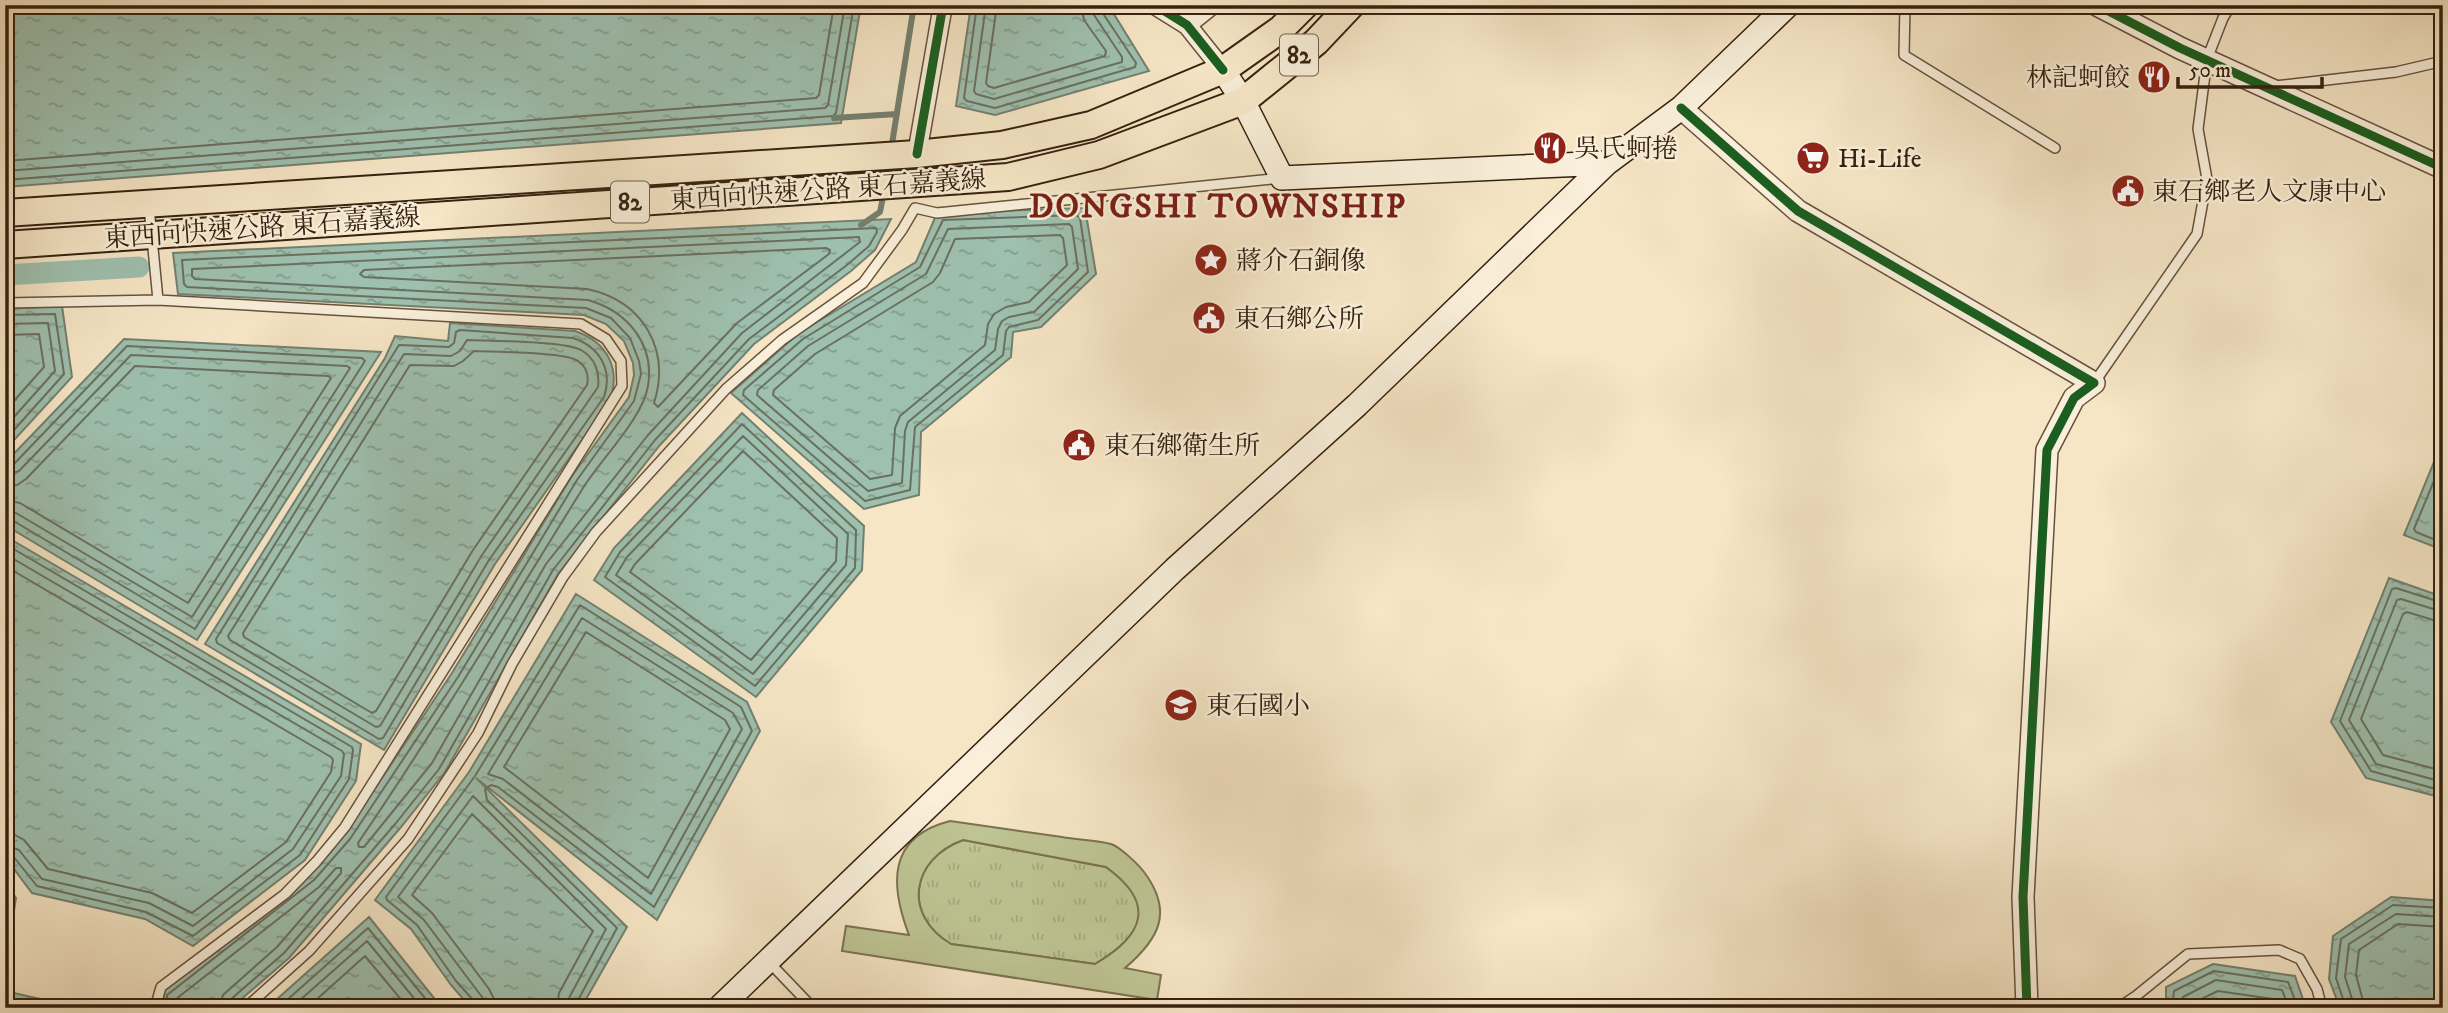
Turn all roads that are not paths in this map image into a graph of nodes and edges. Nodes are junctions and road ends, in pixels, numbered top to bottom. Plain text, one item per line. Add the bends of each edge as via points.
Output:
1 (943, 5) edge
2 (1155, 5) edge
3 (1212, 5) edge
4 (1305, 5) edge
5 (1351, 5) edge
6 (1788, 5) edge
7 (1905, 5) edge
8 (2097, 5) edge
9 (2231, 5) edge
10 (1186, 26) junction
11 (2207, 59) junction
12 (2443, 61) edge
13 (1223, 70) junction
14 (2266, 87) junction
15 (1243, 101) junction
16 (1681, 108) junction
17 (2055, 148) dead end
18 (917, 154) junction
19 (1607, 163) junction
20 (2443, 168) edge
21 (1282, 178) junction
22 (148, 202) junction
23 (5, 213) edge
24 (151, 234) junction
25 (5, 245) edge
26 (158, 300) junction
27 (5, 303) edge
28 (2094, 383) junction
29 (767, 961) junction
30 (155, 1008) edge
31 (249, 1008) edge
32 (719, 1008) edge
33 (813, 1008) edge
34 (2027, 1008) edge
35 (2118, 1008) edge
36 (2322, 1008) edge

1 - 18 street
2 - 10 street
3 - 10 street
4 - 13 main road, 東西向快速公路 東石嘉義線 / 82 via 1281,29
5 - 15 main road, 東西向快速公路 東石嘉義線 / 82 via 1316,42
6 - 16 main road
7 - 17 lane via 1904,55
8 - 11 street
9 - 11 lane
10 - 13 street
11 - 14 street
11 - 28 lane via 2198,128 2207,179 2197,234
12 - 14 lane via 2396,72
13 - 15 main road
13 - 18 main road, 東西向快速公路 東石嘉義線 / 82 via 1091,125 1002,145
14 - 20 street
15 - 21 main road
15 - 24 main road, 東西向快速公路 東石嘉義線 / 82 via 1099,155 1008,177
16 - 19 main road
16 - 28 street via 1798,211
18 - 22 main road, 東西向快速公路 東石嘉義線 / 82
19 - 21 main road
19 - 29 main road
21 - 31 lane via 937,213 915,208 863,283 782,340 726,389 596,532 563,577 478,733 408,839 309,951
22 - 23 main road, 東西向快速公路 東石嘉義線 / 82
22 - 24 lane
24 - 25 main road, 東西向快速公路 東石嘉義線 / 82
24 - 26 lane
26 - 27 lane
26 - 30 lane via 581,324 606,339 621,361 622,386 345,827 285,894 161,987
28 - 34 street via 2074,398 2047,450 2023,897
29 - 32 main road
29 - 33 lane
35 - 36 lane via 2188,954 2279,950 2300,959

